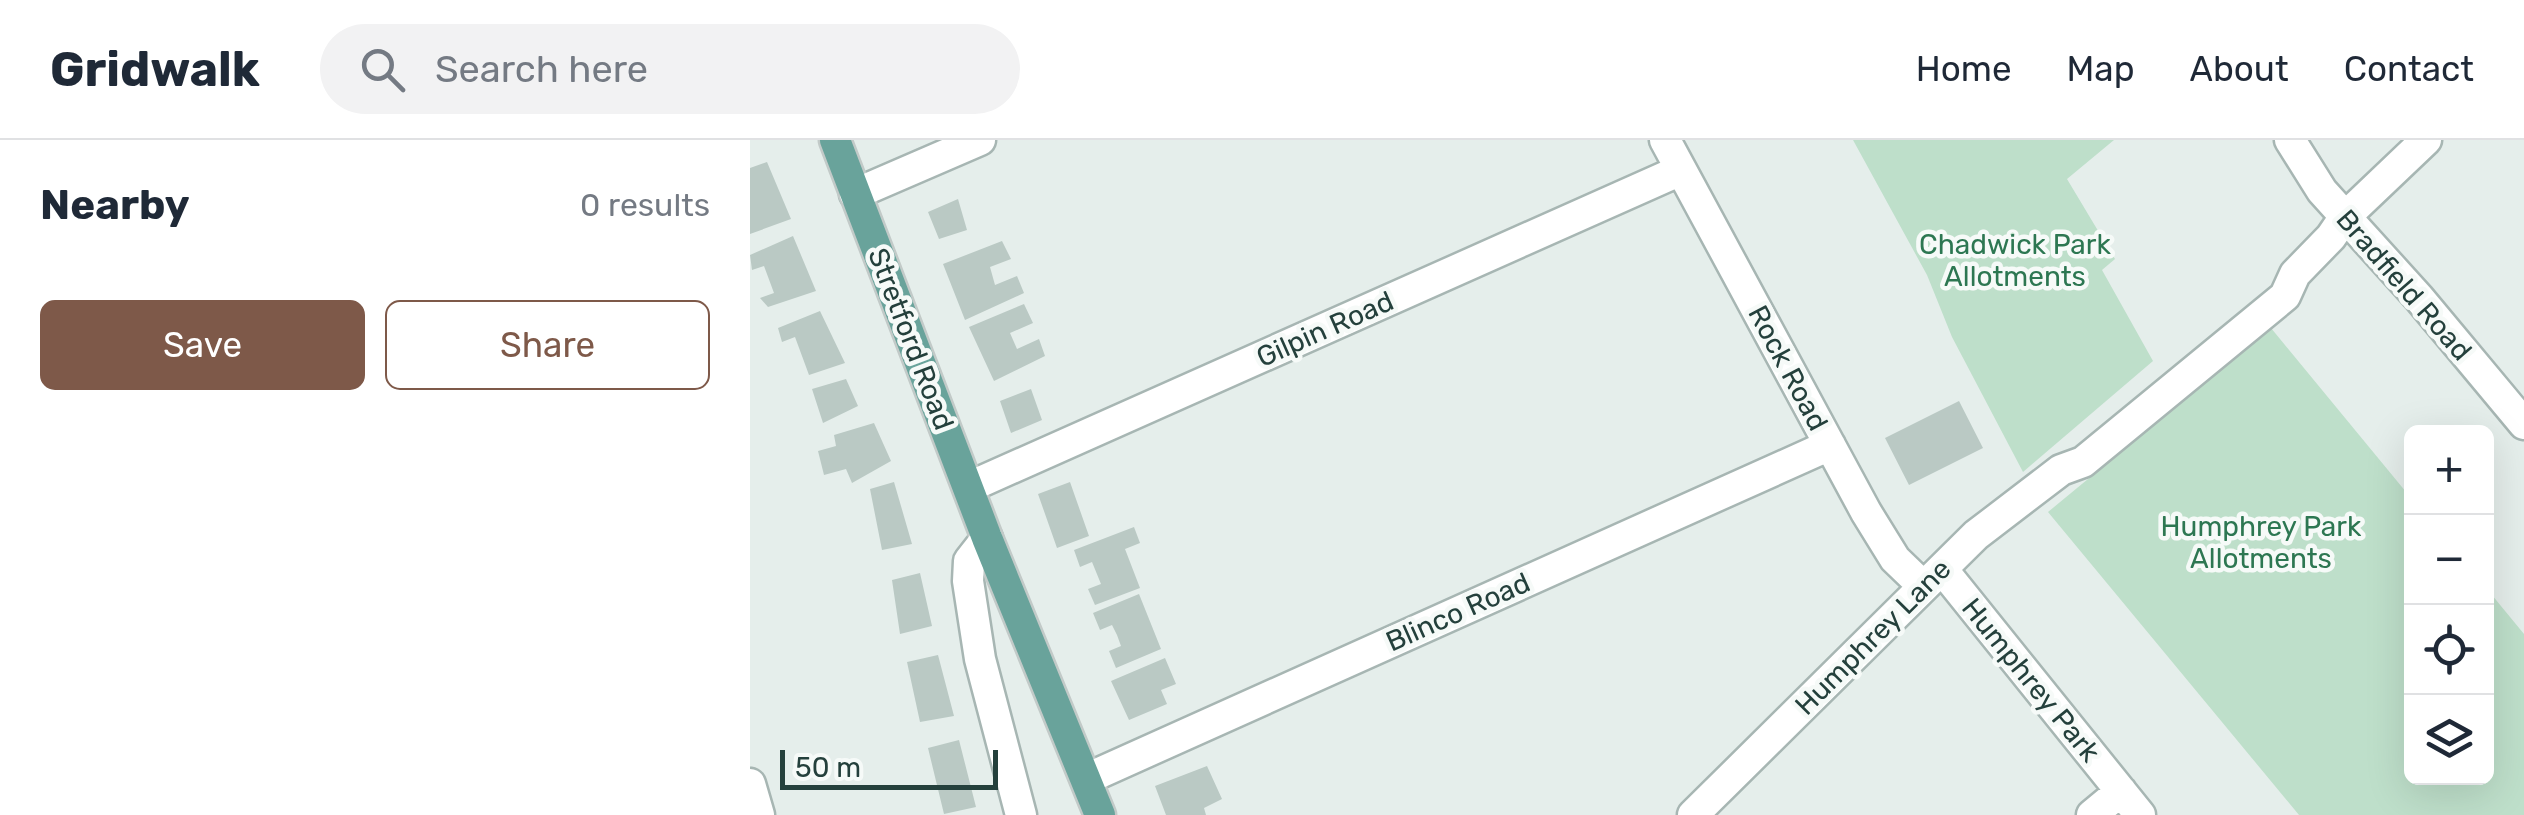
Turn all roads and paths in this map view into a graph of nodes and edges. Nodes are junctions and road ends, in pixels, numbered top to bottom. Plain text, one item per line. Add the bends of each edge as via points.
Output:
1 (834, 140) edge
2 (980, 140) edge
3 (1666, 140) edge
4 (2290, 140) edge
5 (2426, 140) edge
6 (1681, 170) junction
7 (855, 194) junction
8 (2344, 218) junction
9 (2524, 424) edge
10 (1830, 446) junction
11 (969, 488) junction
12 (987, 538) junction
13 (1933, 578) junction
14 (1086, 779) junction
15 (750, 784) edge
16 (2130, 803) edge
17 (759, 815) edge
18 (1022, 815) edge
19 (1100, 815) edge
20 (1693, 815) edge
21 (2092, 815) edge

1 - 7 main road, Stretford Road
2 - 7 street
3 - 6 street, Rock Road
4 - 8 street, Bradfield Road
5 - 8 street, Humphrey Lane
6 - 10 street, Rock Road
6 - 11 street, Gilpin Road
7 - 11 main road, Stretford Road
8 - 9 street, Bradfield Road
8 - 13 street, Humphrey Lane via 2295,274 2274,281
10 - 13 street, Rock Road via 1894,559
10 - 14 street, Blinco Road
11 - 12 main road, Stretford Road
12 - 14 main road, Stretford Road
12 - 18 street via 969,560 968,581 980,659
13 - 16 street, Humphrey Park
13 - 20 street, Humphrey Lane
14 - 19 main road, Stretford Road
15 - 17 street
16 - 21 street, Humphrey Park

